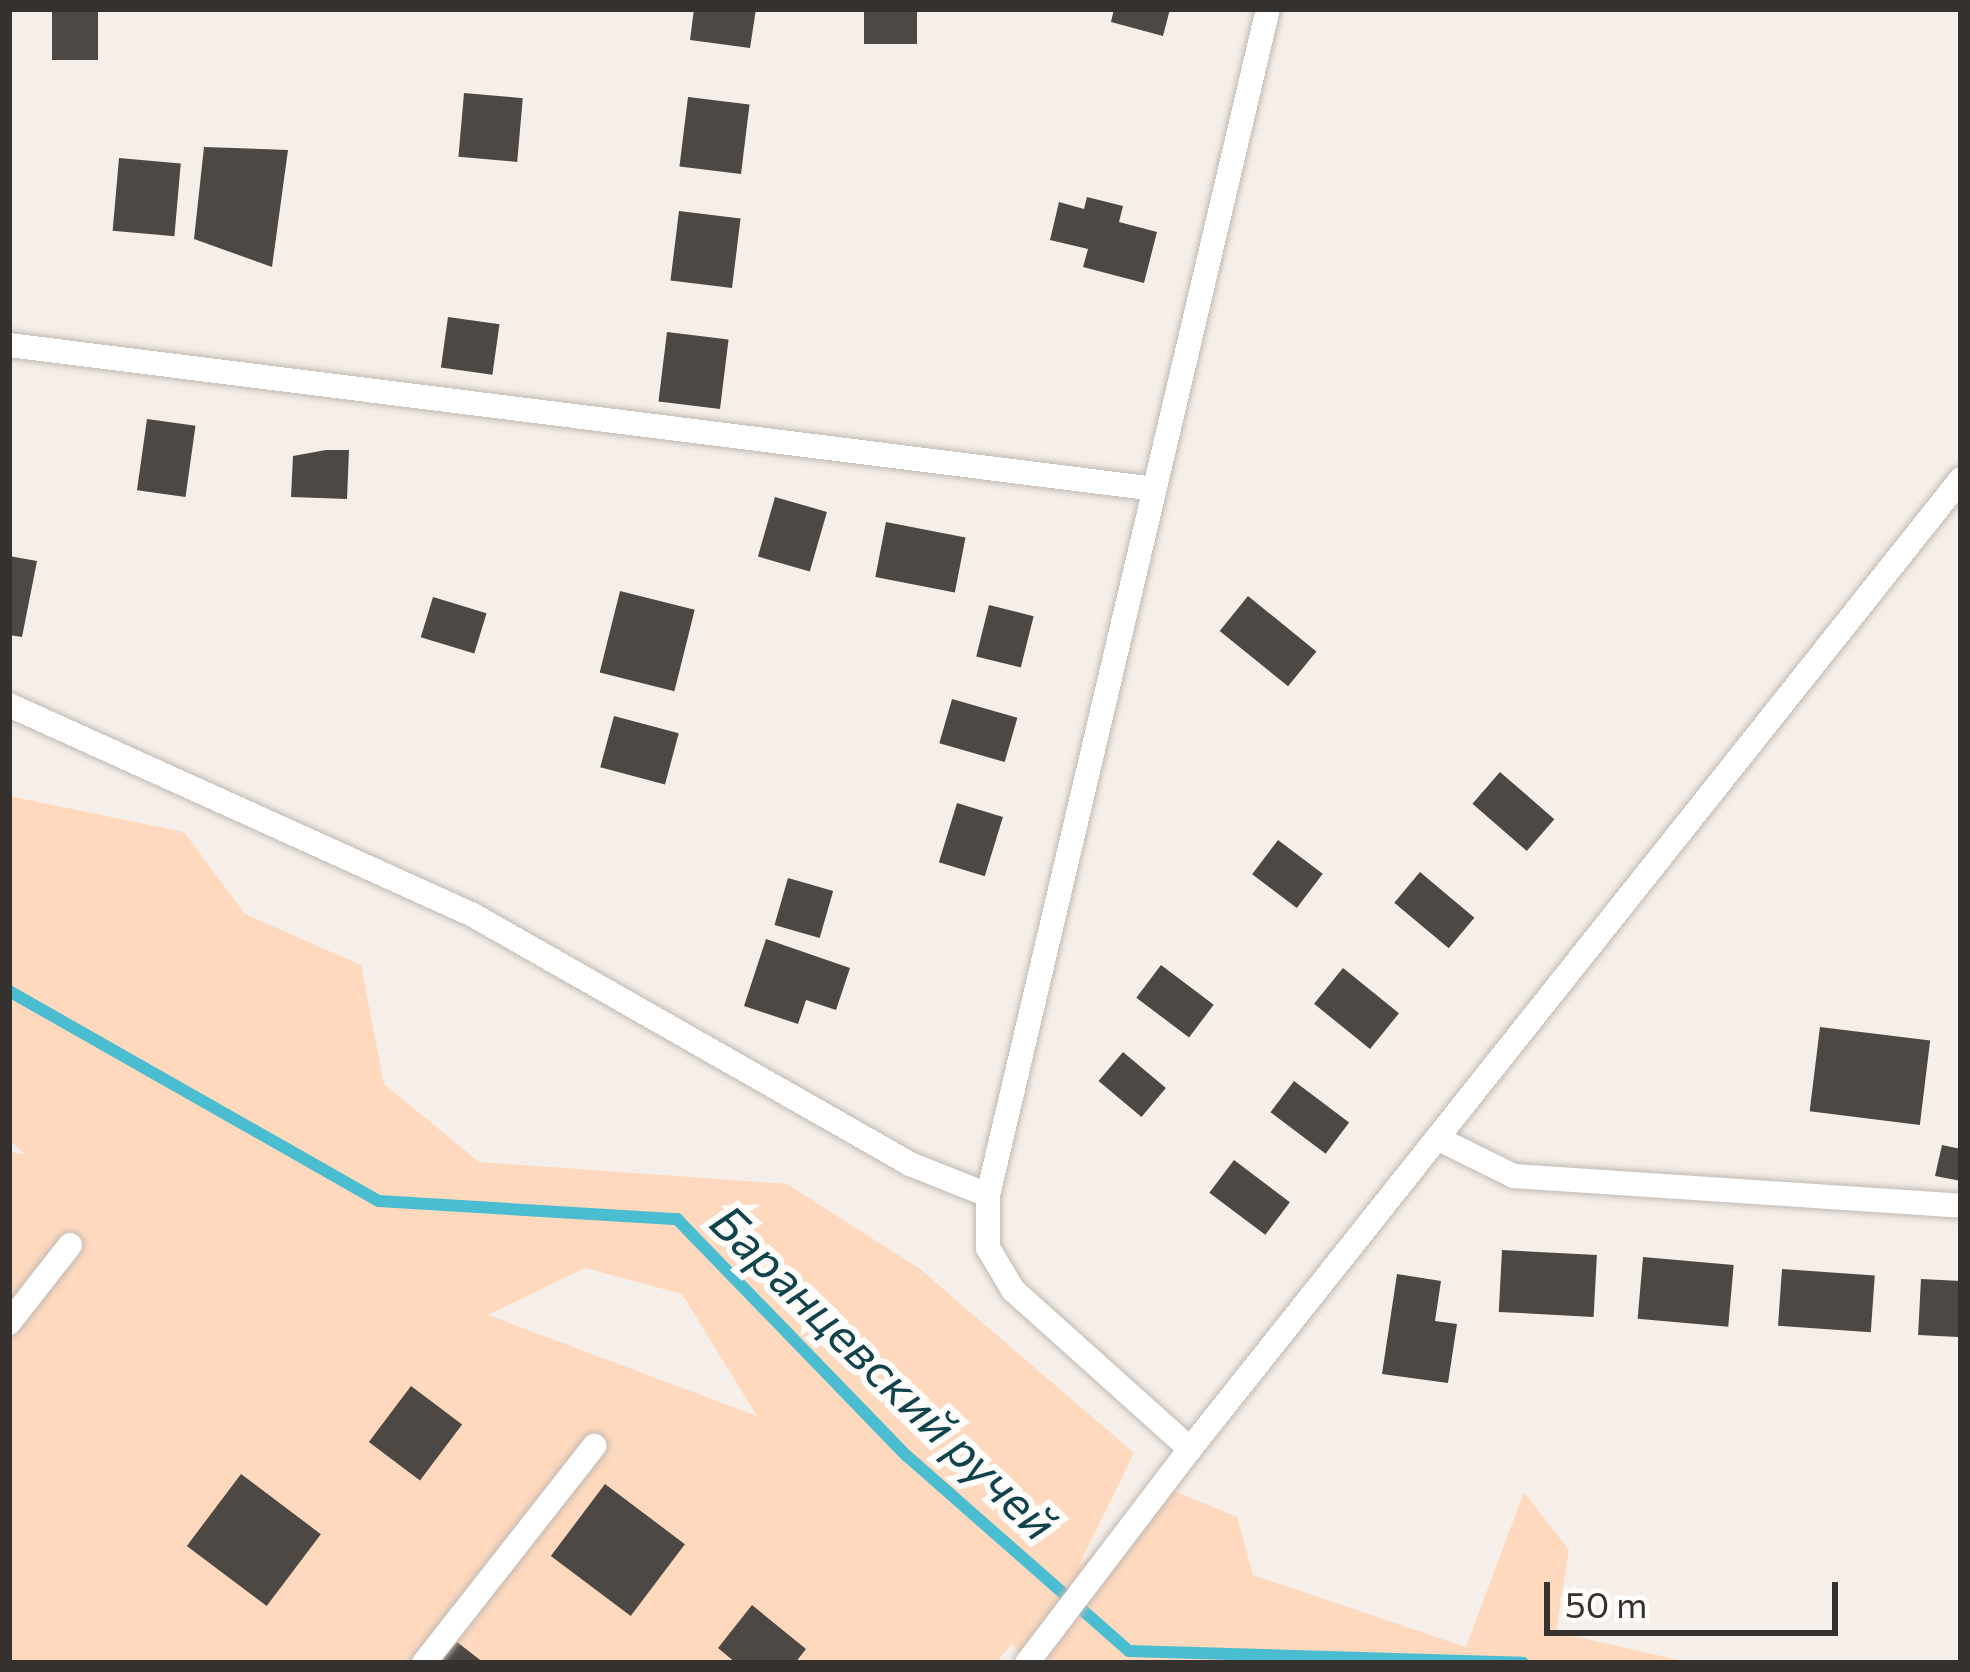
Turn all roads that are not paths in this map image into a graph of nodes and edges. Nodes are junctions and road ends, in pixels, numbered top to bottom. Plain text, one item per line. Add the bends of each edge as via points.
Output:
1 (1268, 9) edge
2 (9, 346) edge
3 (1961, 479) edge
4 (1147, 488) junction
5 (9, 705) edge
6 (1441, 1140) junction
7 (988, 1195) junction
8 (1961, 1206) edge
9 (70, 1245) dead end
10 (9, 1323) edge
11 (594, 1446) dead end
12 (1190, 1449) junction
13 (424, 1663) edge
14 (1027, 1663) edge

1 - 4 lane via 1231,200
2 - 4 lane
3 - 6 lane
4 - 7 lane
5 - 7 lane via 473,915 910,1164
6 - 8 lane via 1514,1176
6 - 12 lane
7 - 12 lane via 988,1248 1013,1290
9 - 10 lane
11 - 13 lane
12 - 14 lane

